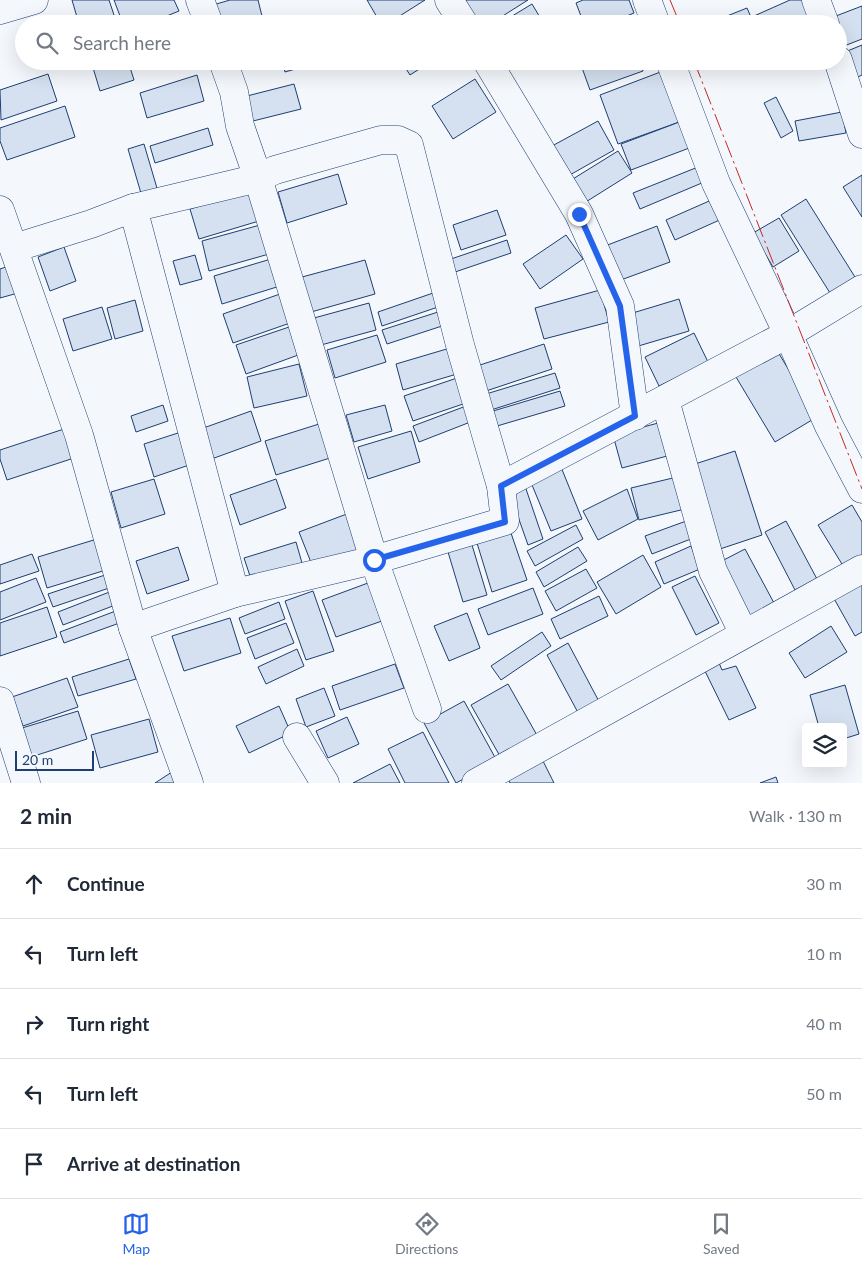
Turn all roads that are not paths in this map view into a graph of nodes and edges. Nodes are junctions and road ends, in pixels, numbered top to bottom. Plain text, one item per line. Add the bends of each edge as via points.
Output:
1 (34, 0) edge
2 (200, 0) edge
3 (449, 0) edge
4 (647, 0) edge
5 (816, 0) edge
6 (0, 10) edge
7 (206, 15) edge
8 (458, 15) edge
9 (653, 15) edge
10 (822, 15) edge
11 (226, 70) edge
12 (491, 70) edge
13 (673, 70) edge
14 (841, 70) edge
15 (862, 134) edge
16 (258, 178) junction
17 (133, 208) junction
18 (0, 210) edge
19 (14, 248) junction
20 (862, 289) edge
21 (788, 334) junction
22 (665, 400) junction
23 (635, 416) junction
24 (501, 486) junction
25 (862, 489) edge
26 (374, 560) junction
27 (862, 569) edge
28 (235, 594) junction
29 (133, 628) junction
30 (744, 634) junction
31 (0, 701) edge
32 (427, 709) dead end
33 (296, 737) dead end
34 (15, 770) edge
35 (189, 783) edge
36 (325, 783) edge
37 (476, 783) edge

1 - 6 street
2 - 7 street
3 - 8 street
4 - 9 street
5 - 10 street
11 - 16 street via 240,126
12 - 23 street via 579,214 620,306
13 - 21 street via 716,183
14 - 15 street
16 - 17 street
16 - 24 street via 275,170 381,140 398,140 409,146 460,345
16 - 26 street
17 - 19 street
17 - 28 street
18 - 19 street
19 - 29 street via 79,435
20 - 21 street
21 - 22 street
21 - 25 street via 829,426
22 - 23 street
22 - 30 street via 713,571
23 - 24 street
24 - 26 street via 505,522
26 - 28 street
26 - 32 street
27 - 30 street
28 - 29 street
29 - 35 street
30 - 37 street
31 - 34 street
33 - 36 street

